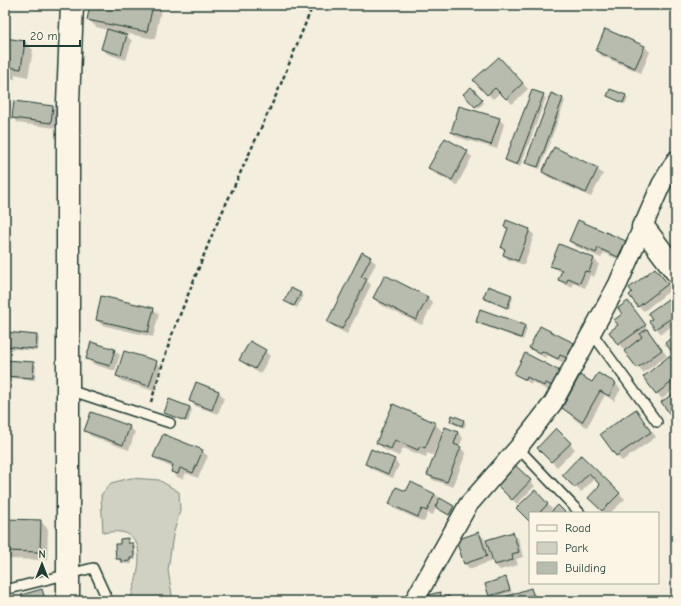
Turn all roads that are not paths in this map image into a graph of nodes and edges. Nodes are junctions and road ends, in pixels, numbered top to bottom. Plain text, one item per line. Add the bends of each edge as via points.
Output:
1 (72, 5) edge
2 (676, 160) edge
3 (644, 227) junction
4 (676, 271) edge
5 (592, 333) junction
6 (69, 390) junction
7 (657, 422) dead end
8 (170, 423) dead end
9 (518, 448) junction
10 (579, 512) edge
11 (68, 575) junction
12 (5, 590) edge
13 (68, 601) edge
14 (108, 601) edge
15 (414, 601) edge

1 - 6 street via 68,102
2 - 3 street via 661,185
3 - 4 street
3 - 5 street
5 - 7 lane
5 - 9 street via 553,403
6 - 8 lane
6 - 11 street
9 - 10 lane
9 - 15 street via 468,505
11 - 12 lane
11 - 13 street
11 - 14 lane via 93,568

